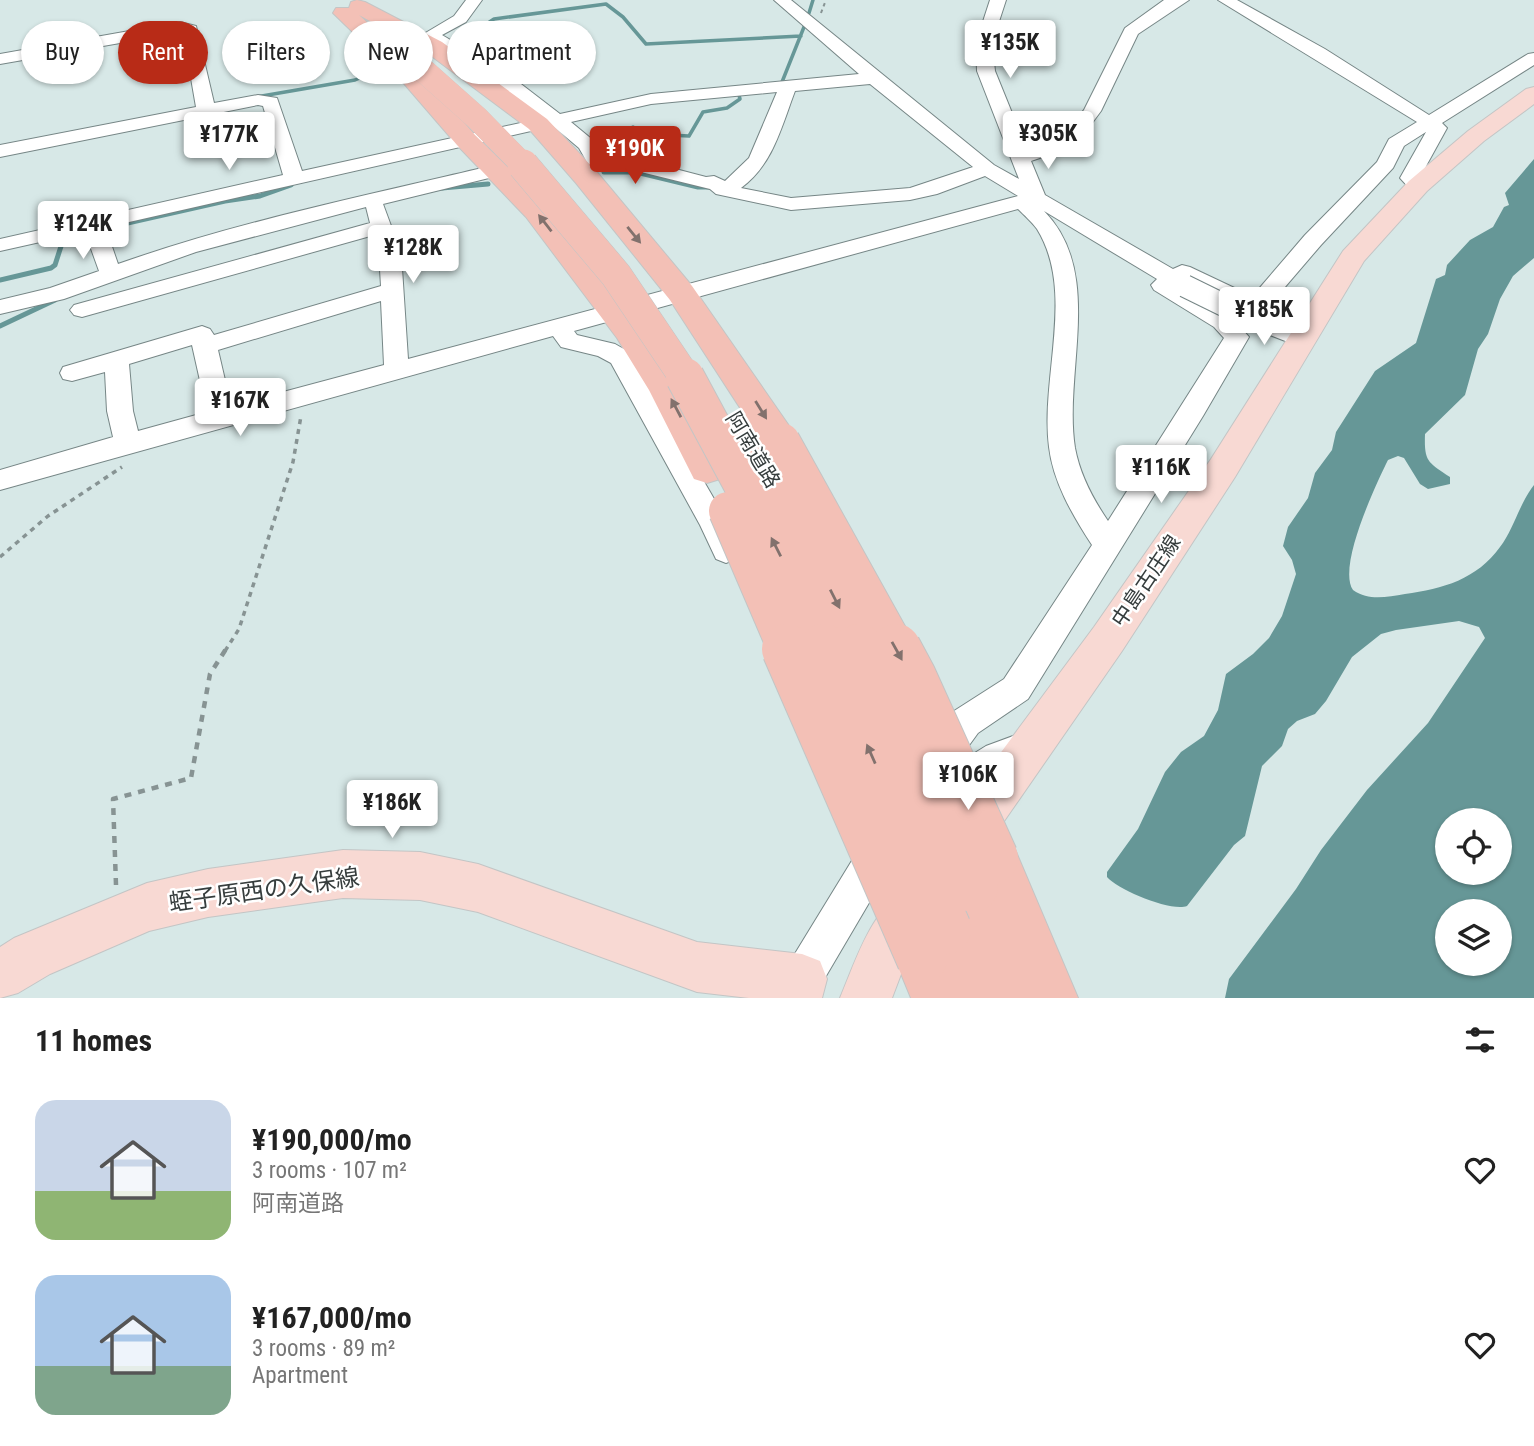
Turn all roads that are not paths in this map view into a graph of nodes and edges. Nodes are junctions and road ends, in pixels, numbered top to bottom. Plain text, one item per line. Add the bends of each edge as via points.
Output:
1 (474, 0) edge
2 (782, 0) edge
3 (998, 0) edge
4 (1181, 0) edge
5 (1226, 0) edge
6 (344, 4) edge
7 (368, 21) edge
8 (1534, 58) edge
9 (0, 60) edge
10 (433, 67) edge
11 (433, 72) edge
12 (874, 78) junction
13 (783, 87) junction
14 (1534, 94) edge
15 (205, 108) junction
16 (537, 113) junction
17 (1430, 121) junction
18 (466, 140) junction
19 (0, 151) edge
20 (1021, 158) junction
21 (348, 169) junction
22 (987, 169) junction
23 (482, 174) dead end
24 (294, 178) junction
25 (1418, 186) junction
26 (719, 187) junction
27 (1029, 199) junction
28 (376, 210) junction
29 (96, 228) junction
30 (1092, 230) junction
31 (0, 245) edge
32 (111, 274) junction
33 (392, 290) junction
34 (681, 293) junction
35 (0, 307) edge
36 (82, 310) dead end
37 (615, 311) junction
38 (1236, 313) junction
39 (559, 327) junction
40 (1301, 338) junction
41 (206, 345) junction
42 (116, 360) junction
43 (397, 371) junction
44 (72, 373) dead end
45 (220, 419) junction
46 (128, 443) junction
47 (0, 480) edge
48 (1107, 543) junction
49 (1032, 745) junction
50 (885, 841) junction
51 (863, 876) junction
52 (0, 975) edge
53 (799, 988) edge
54 (866, 998) edge
55 (940, 998) edge
56 (975, 998) edge
57 (1022, 998) edge
58 (1050, 998) edge

1 - 16 street via 460,19 430,35 502,78
2 - 12 street
3 - 20 street via 984,43 986,71
4 - 20 street via 1131,31 1093,111 1068,142
5 - 17 street
6 - 7 highway, 阿南道路
6 - 16 highway via 434,47
6 - 18 highway
8 - 17 street
9 - 15 street via 180,27 190,29
10 -> 57 highway, 阿南道路, bridge via 475,95 600,227 661,306 752,446 903,735
56 -> 11 highway, 阿南道路, bridge via 797,589 682,373 642,310 549,191
12 - 13 street
12 - 22 street
13 - 16 street
13 - 26 street via 759,162 740,180
14 - 25 main road, 中島古庄線
15 - 19 street
15 - 24 street via 271,102
16 - 18 street
16 - 26 street via 588,147 598,165 641,166
16 -> 34 highway
17 - 25 street via 1438,128 1410,178
17 - 38 street via 1396,143 1386,164 1265,296
18 - 21 street
37 -> 18 highway via 536,211
20 - 27 street
21 - 24 street
21 - 28 street
22 - 26 street via 910,194 791,204
22 - 27 street
23 - 28 street
24 - 29 street
25 - 40 main road, 中島古庄線 via 1353,257
27 - 30 street
27 - 34 street
27 - 48 street via 1057,247 1064,269 1062,448 1081,504
28 - 32 street via 270,224
28 - 33 street via 390,253
28 - 36 street
29 - 31 street
29 - 32 street
30 - 38 street, bridge
30 - 38 street via 1090,237 1105,248
32 - 35 street
33 - 41 street
33 - 43 street
34 - 37 street
34 -> 58 highway, bridge via 781,442 911,677
37 - 39 street
55 -> 37 highway, bridge via 750,557 666,390
38 - 40 street
38 - 48 street via 1237,337
39 - 43 street
39 - 51 street via 569,341 620,358 714,523 832,814
40 - 49 main road, 中島古庄線 via 1223,468
41 - 42 street via 202,334
41 - 45 street
42 - 44 street
42 - 46 street
43 - 45 street
45 - 46 street
46 - 47 street
48 - 50 street via 1016,689 966,722 903,807
49 - 50 street via 989,760
49 - 54 main road, 中島古庄線 via 884,953
50 - 51 street
51 - 53 street
52 - 53 main road, 蛭子原西の久保線 via 32,956 148,907 208,893 343,874 420,876 478,888 697,967

